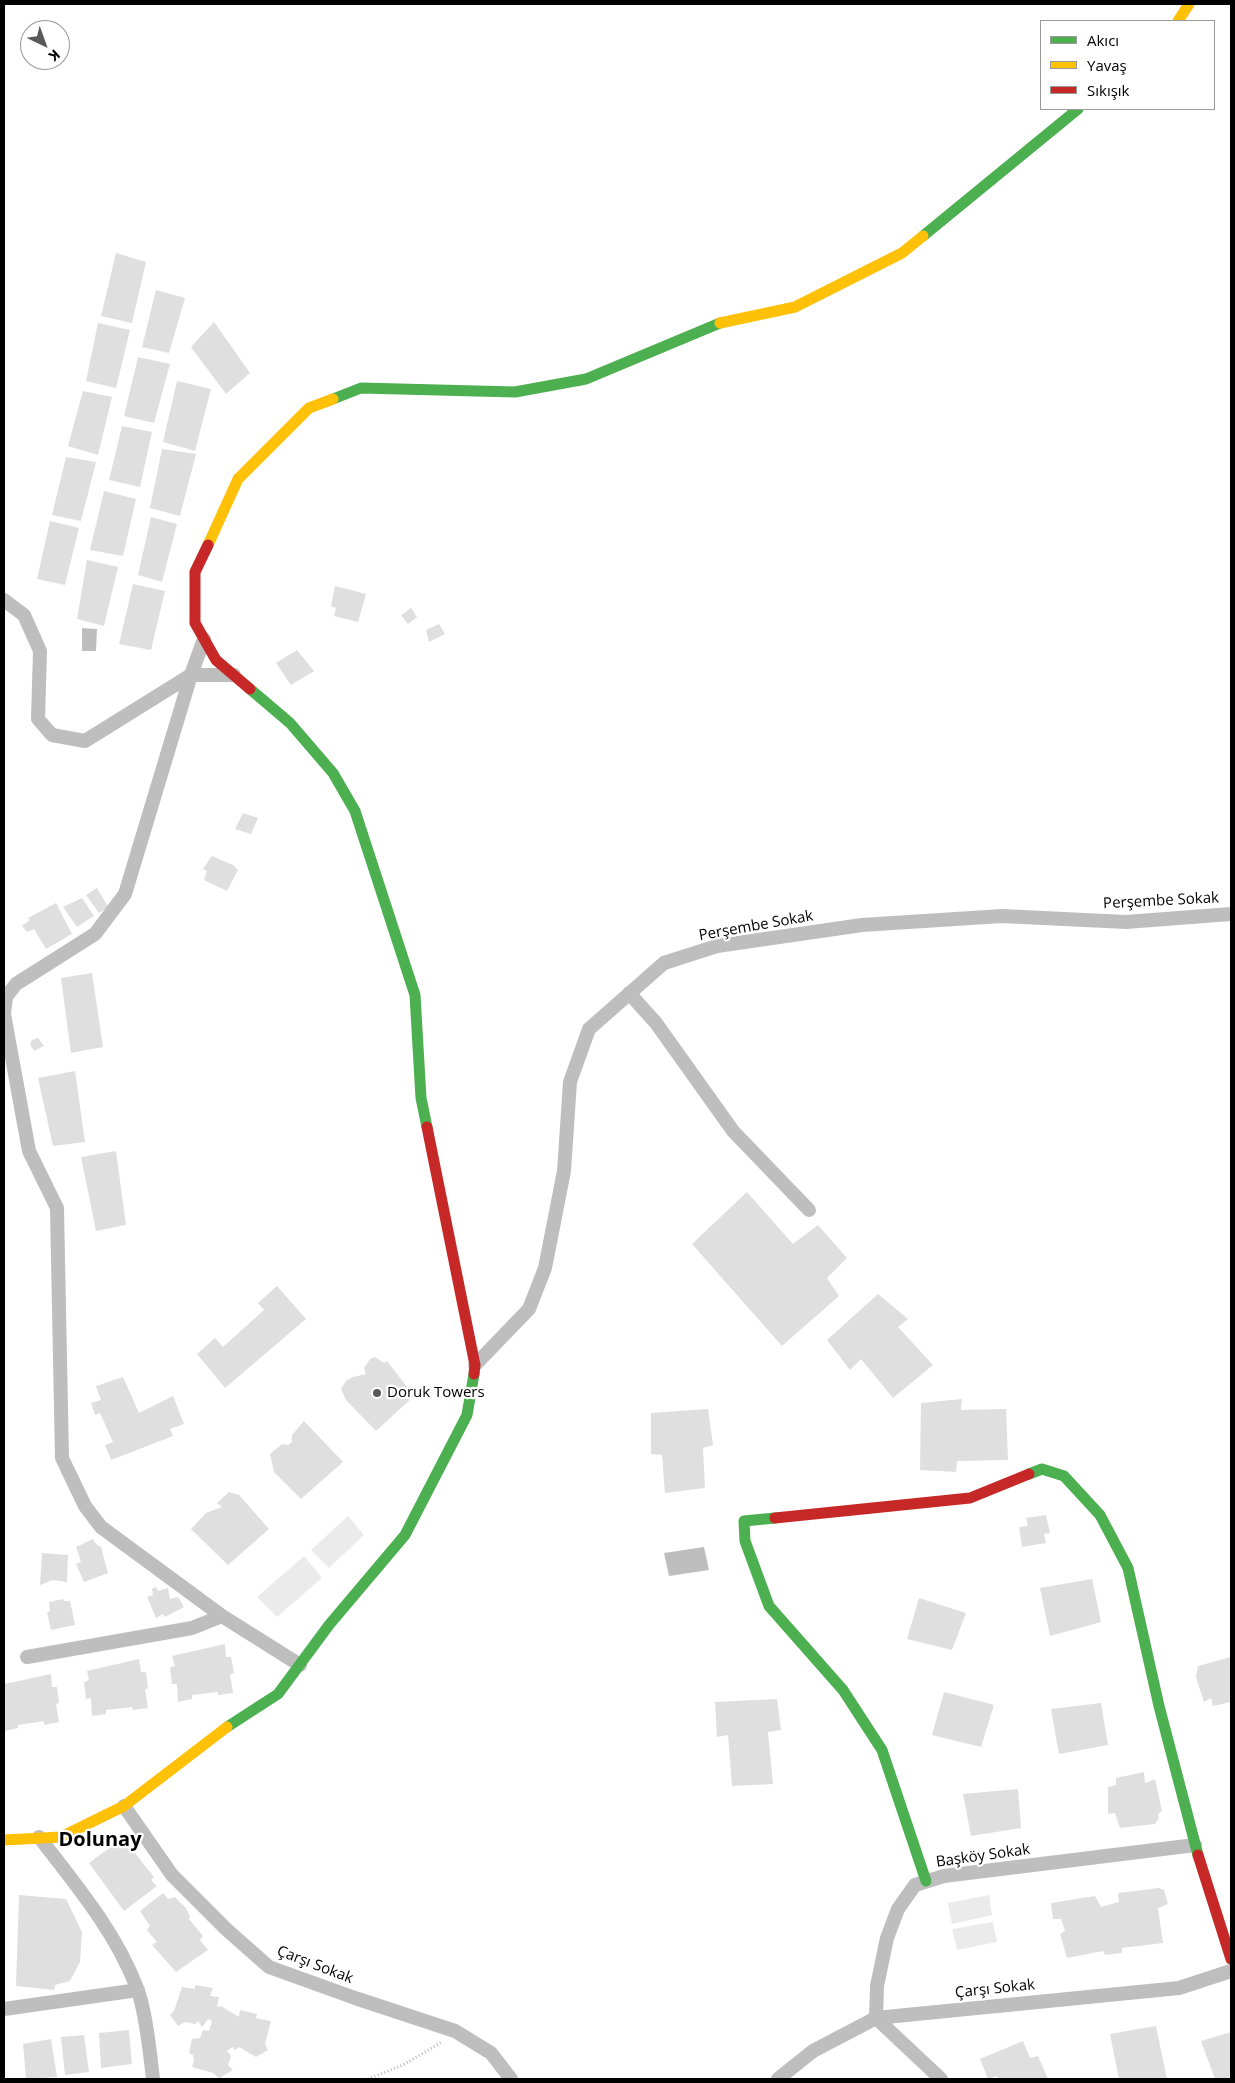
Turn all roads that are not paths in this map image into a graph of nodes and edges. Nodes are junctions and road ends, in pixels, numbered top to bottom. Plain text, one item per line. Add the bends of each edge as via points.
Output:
1 (1189, 4) edge
2 (1179, 20) edge
3 (1077, 110) edge
4 (4, 600) edge
5 (204, 639) junction
6 (190, 674) junction
7 (234, 675) junction
8 (1231, 914) edge
9 (629, 993) junction
10 (809, 1210) dead end
11 (475, 1365) junction
12 (222, 1616) junction
13 (27, 1657) dead end
14 (300, 1665) junction
15 (124, 1806) junction
16 (39, 1837) junction
17 (4, 1840) edge
18 (1195, 1845) junction
19 (926, 1882) junction
20 (1231, 1959) edge
21 (1231, 1972) edge
22 (138, 1990) junction
23 (4, 2010) edge
24 (876, 2018) junction
25 (153, 2079) edge
26 (511, 2079) edge
27 (778, 2079) edge
28 (941, 2079) edge

1 - 2 street
3 - 5 street via 902,253 795,307 716,324 586,379 515,392 361,388 309,408 238,479 195,572 195,623
4 - 6 street via 24,615 40,651 38,719 52,736 85,741
5 - 6 street
5 - 7 street via 216,660
6 - 7 street
6 - 12 street via 125,894 95,934 16,984 6,997 4,1014 29,1151 57,1208 62,1458 85,1506 101,1526
7 - 11 street via 290,723 333,773 355,811 415,996 421,1098
8 - 9 street, Perşembe Sokak via 1126,922 1002,916 862,925 717,946 664,962
9 - 10 street via 656,1023 733,1131
9 - 11 street, Perşembe Sokak via 589,1029 570,1082 564,1171 545,1268 529,1309
11 - 14 street via 466,1414 405,1535 329,1625
12 - 13 street via 192,1628
12 - 14 street
14 - 15 street via 278,1694 223,1729
15 - 16 street via 61,1836
15 - 26 street, Çarşı Sokak via 172,1875 269,1967 458,2033 491,2054
16 - 17 street
16 - 22 street via 107,1926
18 - 19 street, Başköy Sokak via 944,1876
18 - 19 street via 1128,1568 1100,1515 1064,1476 1042,1469 970,1498 744,1521 745,1541 769,1606 843,1690 882,1750
18 - 20 street
19 - 24 street, Başköy Sokak via 915,1885 898,1908 887,1938 877,1986
21 - 24 street, Çarşı Sokak via 1179,1988
22 - 23 street
22 - 25 street
24 - 27 street, Çarşı Sokak via 813,2051
24 - 28 street

